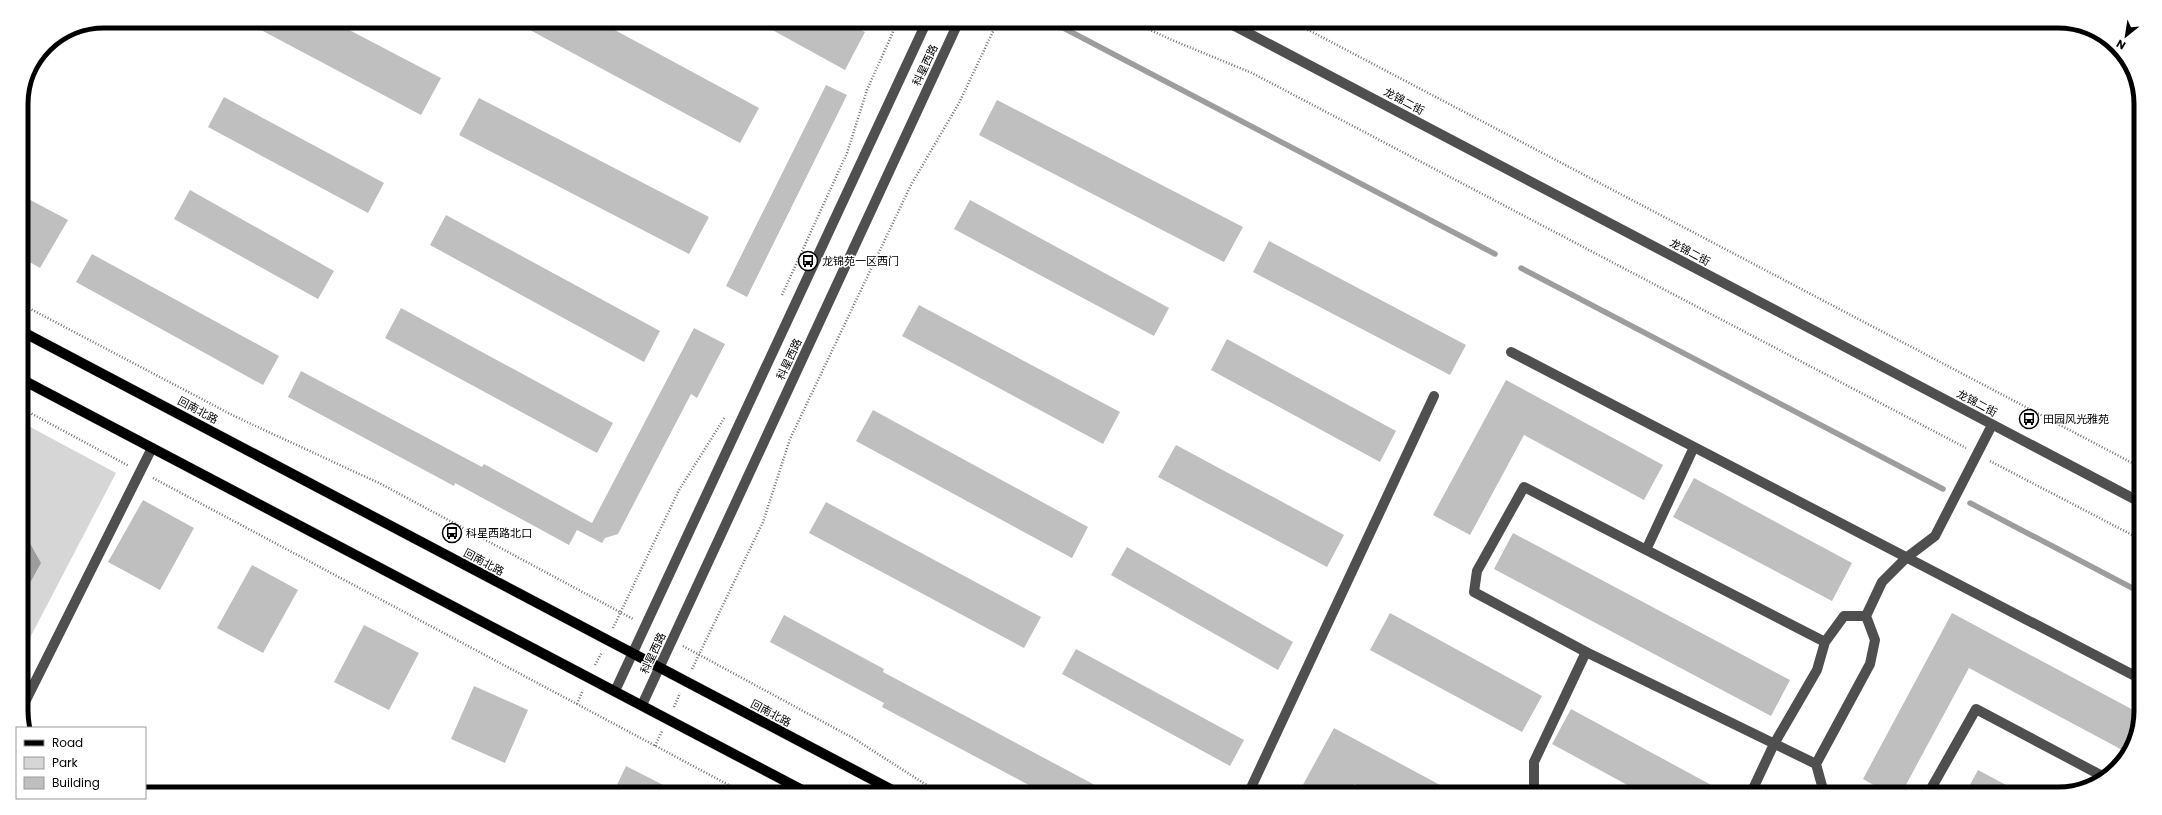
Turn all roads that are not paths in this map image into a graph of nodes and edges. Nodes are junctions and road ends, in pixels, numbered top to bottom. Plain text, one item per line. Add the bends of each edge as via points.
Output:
1 (924, 28) edge
2 (956, 28) edge
3 (1239, 28) edge
4 (28, 335) edge
5 (1511, 352) dead end
6 (28, 383) edge
7 (1434, 396) dead end
8 (1992, 425) junction
9 (1694, 447) junction
10 (152, 448) junction
11 (2134, 499) edge
12 (1646, 550) junction
13 (1906, 558) junction
14 (1866, 616) junction
15 (1825, 642) junction
16 (1586, 652) junction
17 (633, 653) junction
18 (659, 667) junction
19 (2134, 675) edge
20 (615, 691) junction
21 (28, 696) edge
22 (642, 705) junction
23 (1774, 744) junction
24 (1816, 764) junction
25 (2099, 774) edge
26 (796, 787) edge
27 (886, 787) edge
28 (1250, 787) edge
29 (1534, 787) edge
30 (1754, 787) edge
31 (1822, 787) edge
32 (1932, 787) edge

1 - 17 street, 科星西路
2 - 18 street, 科星西路
3 - 8 street, 龙锦二街
4 - 17 main road, 回南北路
5 - 9 street
6 - 10 main road
7 - 28 street
8 - 11 street, 龙锦二街
8 - 13 street via 1935,536
9 - 12 street
9 - 13 street
10 - 20 main road
10 - 21 street
12 - 15 street
12 - 16 street via 1524,487 1478,571 1474,592
13 - 14 street via 1882,582
13 - 19 street
14 - 15 street via 1844,616
14 - 24 street via 1875,640 1870,664
15 - 23 street via 1817,670
16 - 23 street
16 - 29 street via 1534,762
17 - 18 main road, 回南北路
17 - 20 street, 科星西路
18 - 22 street, 科星西路
18 - 27 main road, 回南北路
20 - 22 main road
22 - 26 main road
23 - 24 street
23 - 30 street
24 - 31 street
25 - 32 street via 1976,709

